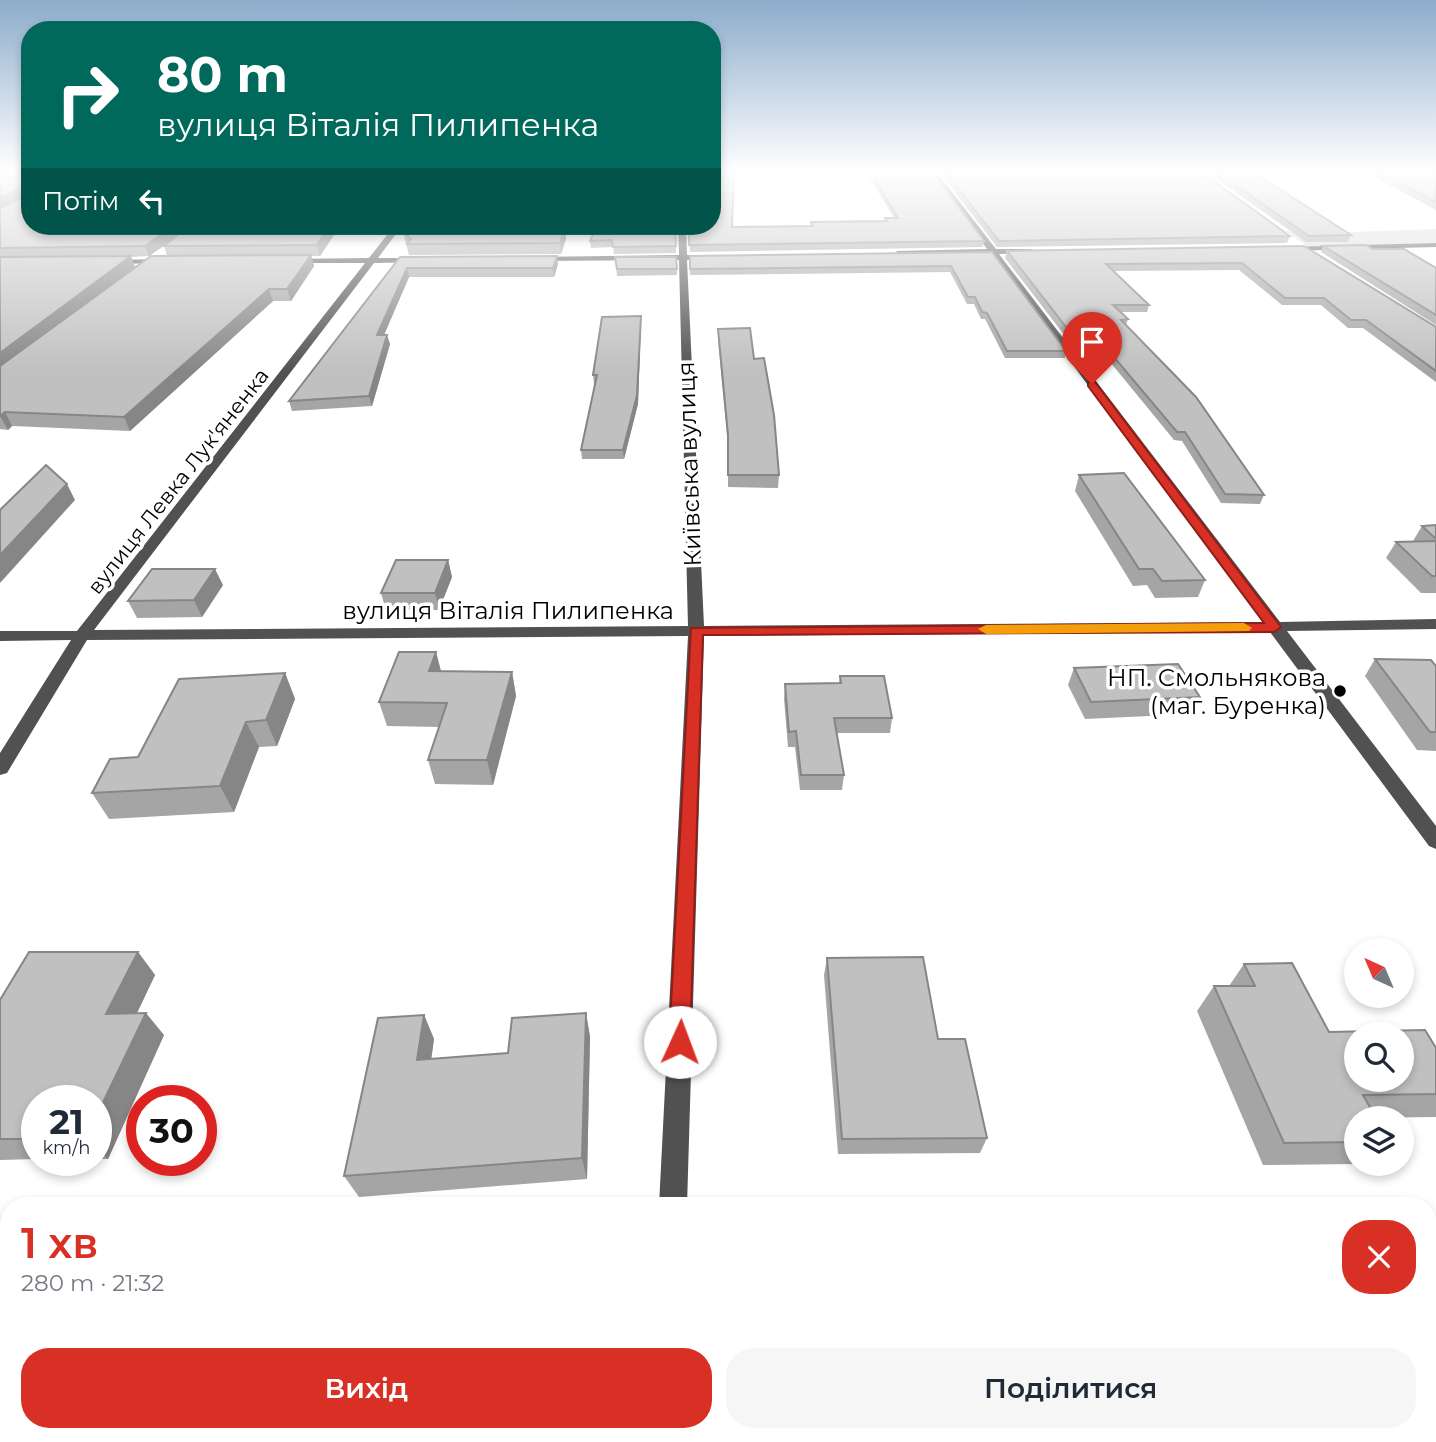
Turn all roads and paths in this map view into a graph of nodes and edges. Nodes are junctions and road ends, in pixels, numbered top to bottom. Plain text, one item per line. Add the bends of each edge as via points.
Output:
1 (390, 237) edge
2 (682, 237) edge
3 (982, 237) edge
4 (1295, 241) edge
5 (1436, 245) edge
6 (170, 247) edge
7 (1279, 249) edge
8 (1306, 249) junction
9 (992, 251) junction
10 (1047, 251) edge
11 (884, 254) edge
12 (1317, 256) edge
13 (721, 257) edge
14 (681, 258) junction
15 (527, 259) edge
16 (373, 260) junction
17 (429, 260) edge
18 (152, 261) junction
19 (179, 261) edge
20 (276, 261) edge
21 (97, 262) edge
22 (141, 270) edge
23 (1436, 624) edge
24 (1274, 627) junction
25 (696, 631) junction
26 (82, 635) junction
27 (0, 636) edge
28 (0, 768) edge
29 (1436, 841) edge
30 (673, 1197) edge

1 - 16 street, вулиця Левка Лук'яненка
2 - 14 street, Київська вулиця
3 - 9 street
4 - 8 street
5 - 8 street
6 - 18 street
7 - 8 street
8 - 12 street
9 - 10 street
9 - 11 street
9 - 24 street
13 - 14 street
14 - 15 street
14 - 25 street, Київська вулиця
16 - 17 street
16 - 20 street
16 - 26 street, вулиця Левка Лук'яненка
18 - 19 street
18 - 21 street
18 - 22 street
23 - 24 street, вулиця Віталія Пилипенка
24 - 25 street, вулиця Віталія Пилипенка
24 - 29 street
25 - 26 street, вулиця Віталія Пилипенка
25 - 30 street, Київська вулиця
26 - 27 street, вулиця Віталія Пилипенка
26 - 28 street, вулиця Левка Лук'яненка

